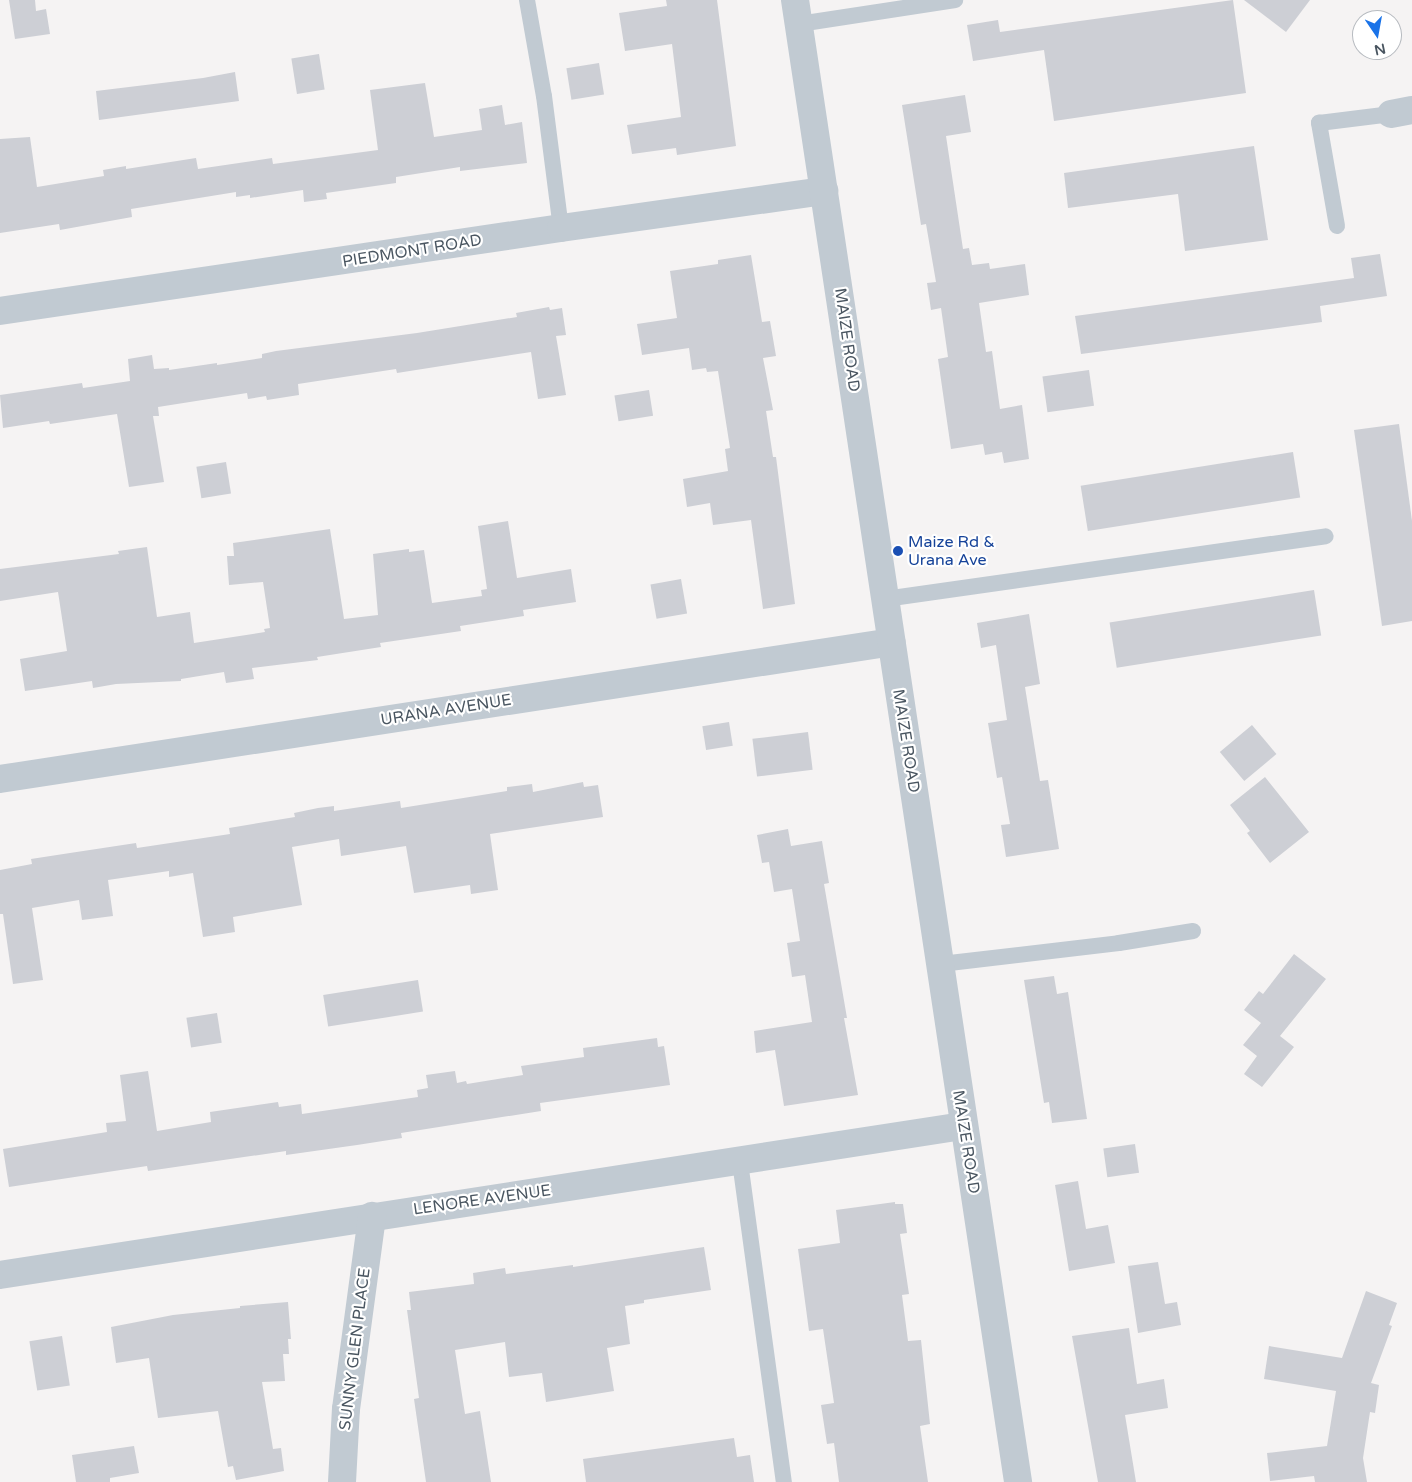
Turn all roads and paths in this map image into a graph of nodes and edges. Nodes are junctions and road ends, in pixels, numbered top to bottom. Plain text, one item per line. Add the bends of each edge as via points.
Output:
1 (527, 0) edge
2 (955, 0) edge
3 (797, 12) edge
4 (1401, 112) edge
5 (824, 191) junction
6 (1337, 226) dead end
7 (561, 228) junction
8 (0, 312) edge
9 (1326, 536) dead end
10 (885, 599) junction
11 (892, 642) junction
12 (0, 779) edge
13 (1193, 931) dead end
14 (941, 964) junction
15 (963, 1126) junction
16 (740, 1162) junction
17 (372, 1216) junction
18 (0, 1275) edge
19 (342, 1482) edge
20 (784, 1482) edge
21 (1018, 1482) edge

1 - 7 lane via 544,96
2 - 3 lane
3 - 5 street, MAIZE ROAD
4 - 6 lane via 1319,123
5 - 7 street, PIEDMONT ROAD
5 - 10 street, MAIZE ROAD
7 - 8 street, PIEDMONT ROAD
9 - 10 lane
10 - 11 street, MAIZE ROAD
11 - 12 street, URANA AVENUE
11 - 14 street, MAIZE ROAD
13 - 14 lane
14 - 15 street, MAIZE ROAD
15 - 16 street, LENORE AVENUE
15 - 21 street, MAIZE ROAD
16 - 17 street, LENORE AVENUE
16 - 20 lane
17 - 18 street, LENORE AVENUE
17 - 19 street, SUNNY GLEN PLACE via 346,1409

